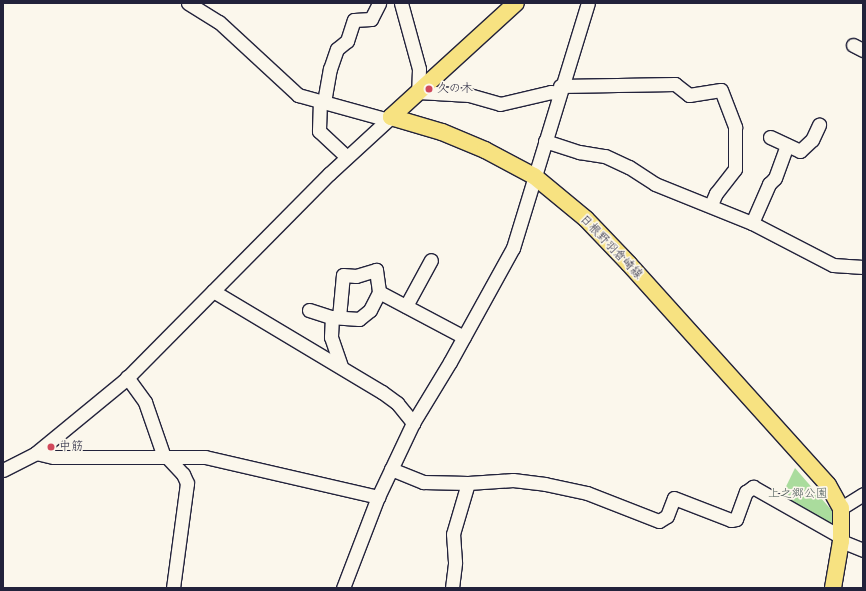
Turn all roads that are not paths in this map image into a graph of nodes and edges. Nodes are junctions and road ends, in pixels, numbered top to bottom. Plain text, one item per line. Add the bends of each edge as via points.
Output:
1 (188, 3) edge
2 (379, 3) edge
3 (399, 3) edge
4 (516, 3) edge
5 (588, 3) edge
6 (559, 90) junction
7 (418, 92) junction
8 (322, 102) junction
9 (389, 119) junction
10 (819, 124) dead end
11 (770, 137) dead end
12 (544, 140) junction
13 (787, 145) junction
14 (347, 157) junction
15 (534, 176) junction
16 (711, 205) junction
17 (752, 223) junction
18 (431, 260) dead end
19 (863, 267) edge
20 (213, 291) junction
21 (380, 292) junction
22 (406, 306) junction
23 (309, 310) dead end
24 (336, 317) junction
25 (464, 337) junction
26 (341, 366) junction
27 (127, 377) junction
28 (413, 423) junction
29 (36, 453) junction
30 (166, 457) junction
31 (391, 469) junction
32 (3, 470) edge
33 (468, 483) junction
34 (863, 494) edge
35 (378, 497) junction
36 (841, 508) junction
37 (841, 539) junction
38 (863, 550) edge
39 (172, 588) edge
40 (343, 588) edge
41 (452, 588) edge
42 (833, 588) edge

1 - 8 street via 219,22 298,95
2 - 8 street via 371,19 354,20 347,41 337,49
3 - 7 street via 419,69
4 - 7 main road
5 - 6 street
6 - 7 street via 500,104 469,95
6 - 12 street
6 - 16 street via 675,84 689,95 721,90 735,127 735,168 716,193
7 - 9 main road
8 - 9 street
8 - 14 street via 319,131
9 - 14 street
9 - 15 main road, 日根野羽倉崎線 via 442,132 485,150
10 - 13 street via 812,140 800,150
11 - 13 street
12 - 15 street
12 - 16 street via 579,152 605,156 629,167 655,184
13 - 17 street via 775,178 769,184
14 - 20 street
15 - 25 street via 513,248
15 - 36 main road, 日根野羽倉崎線 via 586,219 629,264 828,484
16 - 17 street
17 - 19 street via 833,265
18 - 22 street
20 - 26 street via 275,330
20 - 27 street
21 - 22 street
21 - 24 street via 370,310 359,319
21 - 24 street via 376,270 356,276 343,275
22 - 25 street
23 - 24 street
24 - 26 street via 330,336
25 - 28 street
26 - 28 street via 387,396
27 - 29 street
27 - 30 street via 145,402
28 - 31 street
29 - 30 street via 54,456
29 - 32 street
30 - 35 street via 205,457
30 - 39 street via 183,474 187,482
31 - 33 street via 423,482
31 - 35 street
33 - 37 street via 513,480 546,484 587,493 659,521 667,516 674,498 731,520 736,519 746,492 753,487
33 - 41 street via 453,534 455,562
34 - 36 street
35 - 40 street
36 - 37 main road, 日根野羽倉崎線
37 - 38 street
37 - 42 main road, 日根野羽倉崎線

